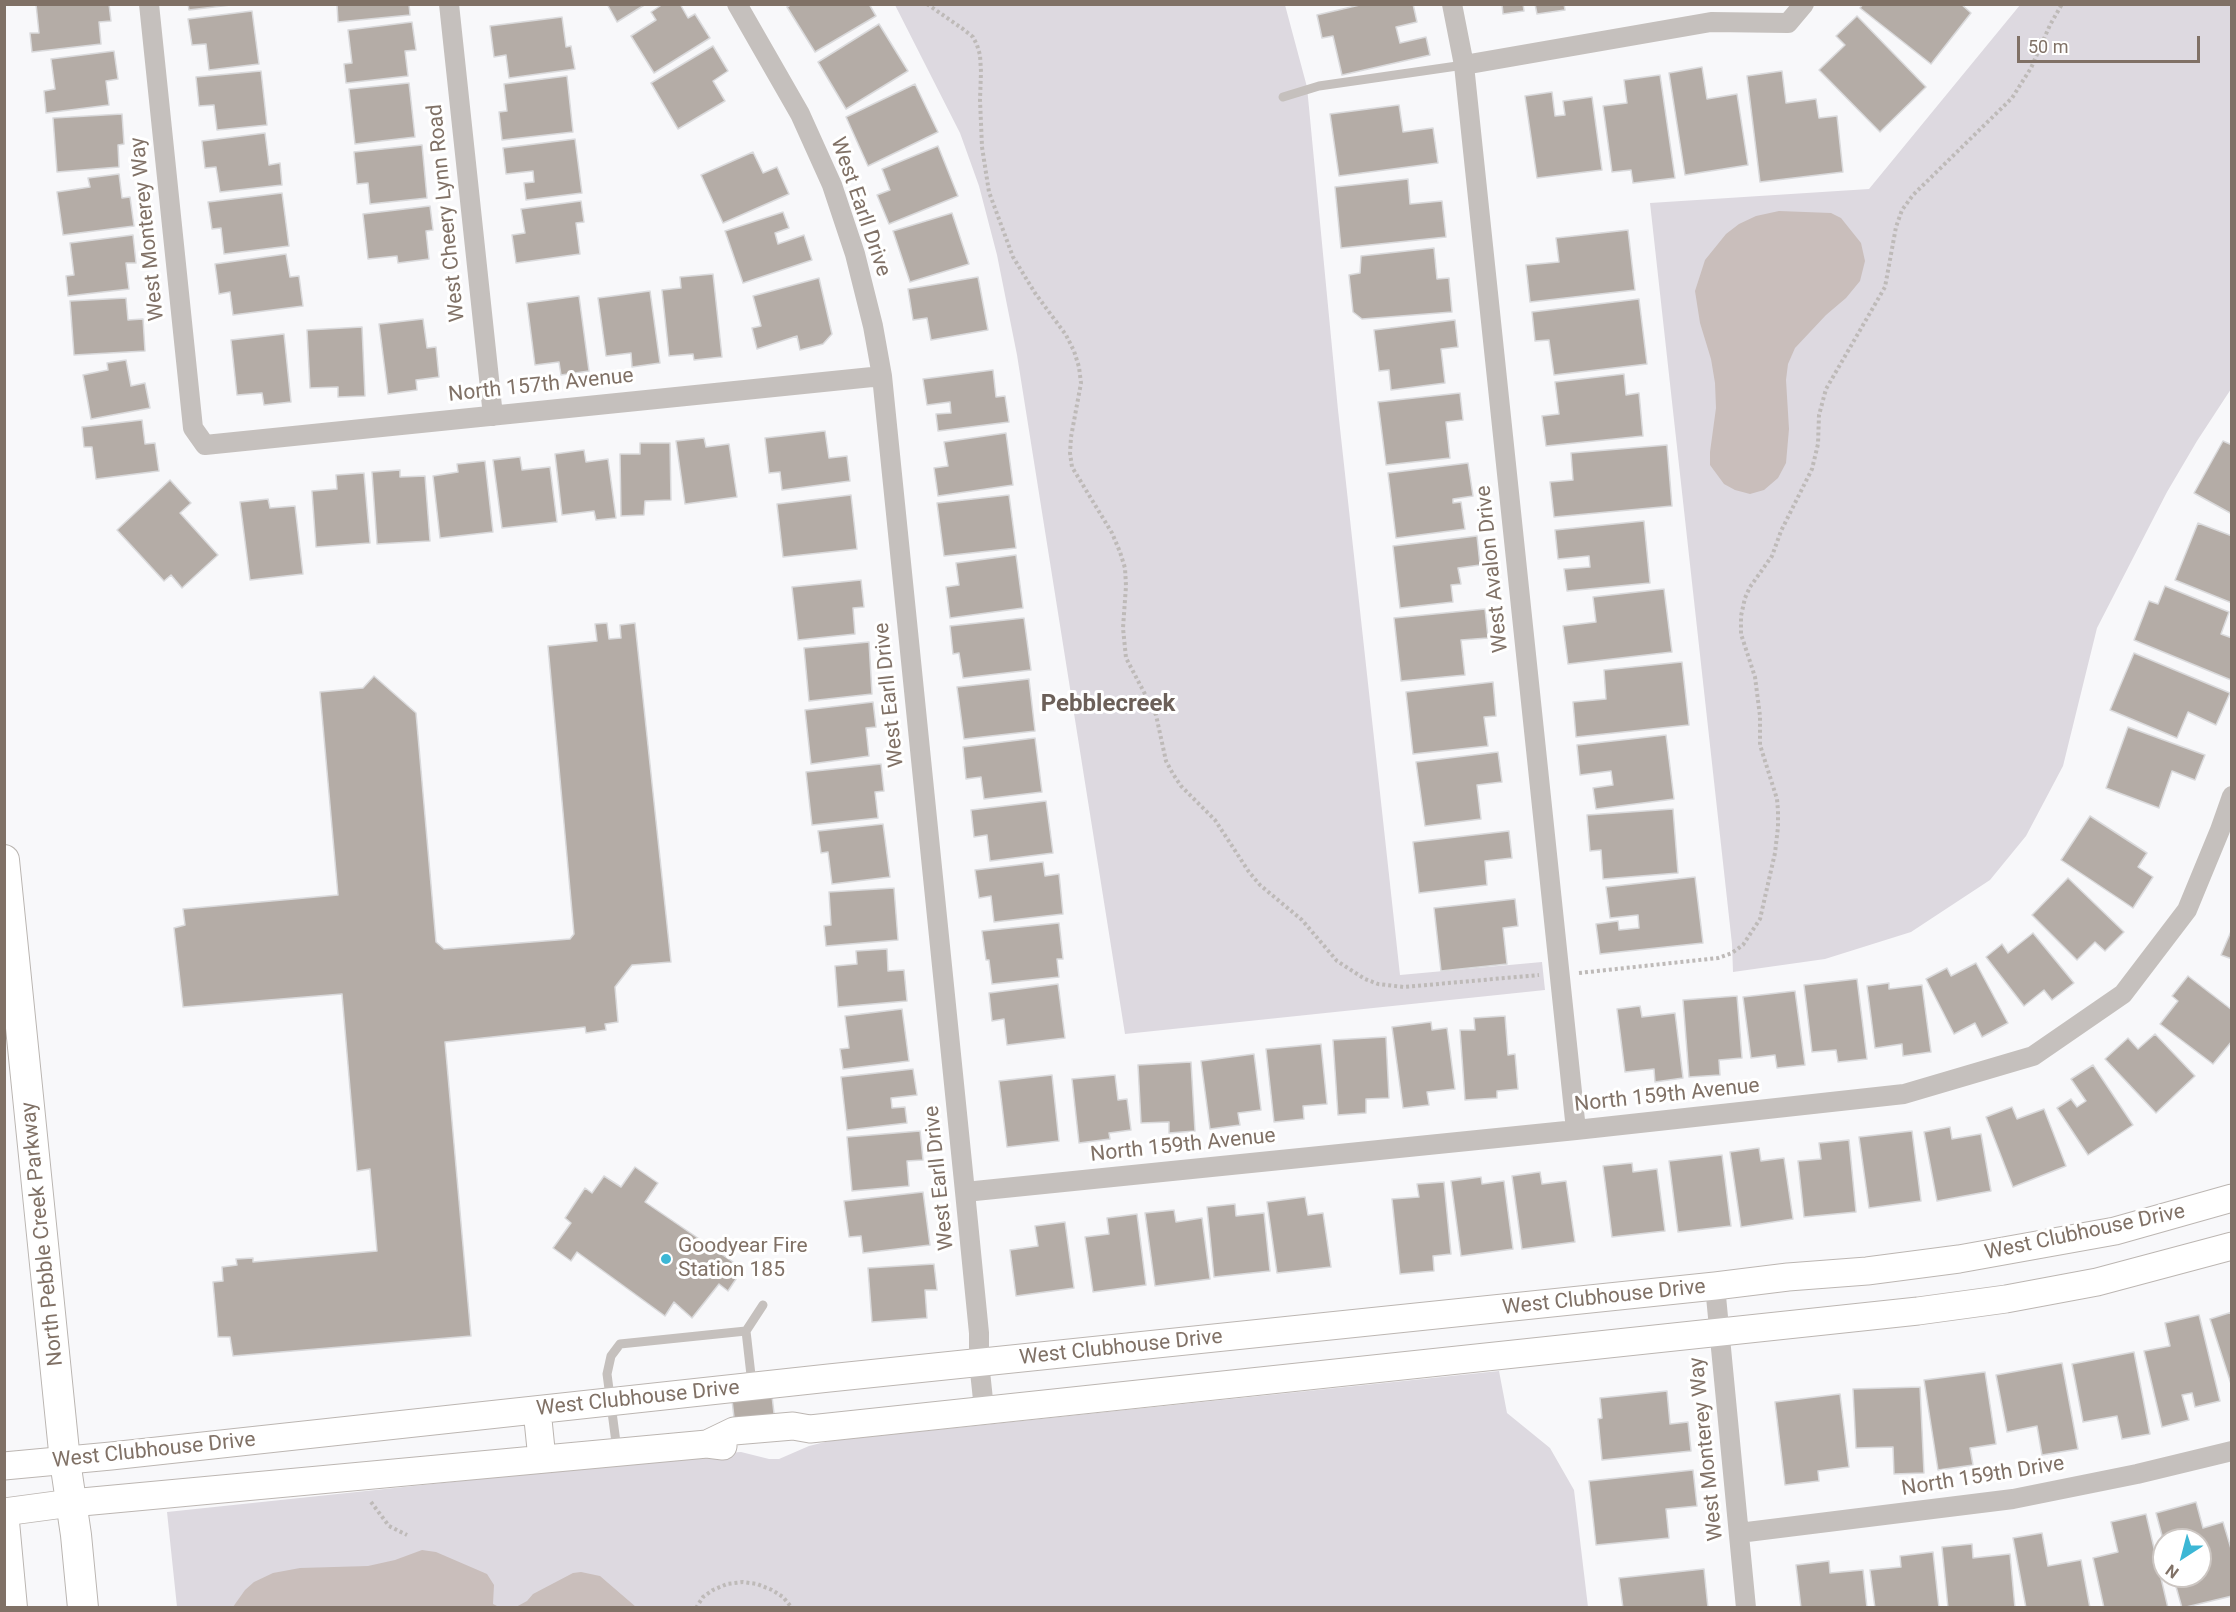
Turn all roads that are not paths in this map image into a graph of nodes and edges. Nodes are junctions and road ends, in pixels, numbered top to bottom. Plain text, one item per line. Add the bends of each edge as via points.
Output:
1 (149, 4) edge
2 (449, 4) edge
3 (737, 4) edge
4 (1452, 4) edge
5 (1804, 4) edge
6 (1464, 64) junction
7 (1283, 97) dead end
8 (882, 375) junction
9 (493, 416) junction
10 (205, 445) joint
11 (2232, 796) edge
12 (2226, 832) edge
13 (4, 860) edge
14 (1576, 1130) junction
15 (965, 1192) junction
16 (2232, 1198) edge
17 (2232, 1246) edge
18 (1715, 1286) junction
19 (763, 1305) dead end
20 (746, 1331) junction
21 (1720, 1331) junction
22 (979, 1362) junction
23 (752, 1386) junction
24 (611, 1402) junction
25 (984, 1409) junction
26 (537, 1410) junction
27 (2232, 1451) edge
28 (617, 1452) junction
29 (542, 1459) junction
30 (65, 1461) junction
31 (4, 1466) edge
32 (71, 1503) junction
33 (4, 1512) edge
34 (4, 1522) edge
35 (1739, 1533) junction
36 (12, 1608) edge
37 (83, 1608) edge
38 (1746, 1608) edge

1 - 10 street, West Monterey Way via 193,428
2 - 9 street, West Cheery Lynn Road
3 - 8 street, West Earll Drive via 800,114 832,184 855,254
4 - 6 street, West Avalon Drive
5 - 6 street via 1788,23 1711,22
6 - 7 lane via 1319,86
6 - 14 street, West Avalon Drive
8 - 9 street, North 157th Avenue
8 - 15 street, West Earll Drive
9 - 10 street, North 157th Avenue
11 - 12 street, North 159th Avenue
12 - 14 street, North 159th Avenue via 2187,910 2123,994 2033,1056 1904,1094
13 - 30 main road, North Pebble Creek Parkway
14 - 15 street, North 159th Avenue
15 - 22 street, West Earll Drive
16 - 18 street, West Clubhouse Drive via 2115,1231 1959,1259
17 - 21 street, West Clubhouse Drive via 2097,1282 2006,1299
18 - 21 street, West Monterey Way
18 - 22 street, West Clubhouse Drive
19 - 20 lane
20 - 23 lane
20 - 24 lane via 620,1344 611,1356 606,1374
21 - 25 street, West Clubhouse Drive
21 - 35 street, West Monterey Way
22 - 23 street, West Clubhouse Drive
22 - 25 street, West Earll Drive
23 - 24 street, West Clubhouse Drive
24 - 26 street, West Clubhouse Drive
24 - 28 lane
25 - 28 street, West Clubhouse Drive via 810,1429 792,1443 736,1448 707,1444
26 - 29 street
26 - 30 street, West Clubhouse Drive
27 - 35 street, North 159th Drive via 2013,1499
28 - 29 street, West Clubhouse Drive
29 - 32 street, West Clubhouse Drive
30 - 31 street, West Clubhouse Drive
30 - 32 main road, North Pebble Creek Parkway
32 - 33 street, West Clubhouse Drive
32 - 37 main road, North Pebble Creek Parkway
34 - 36 main road
35 - 38 street, West Monterey Way

